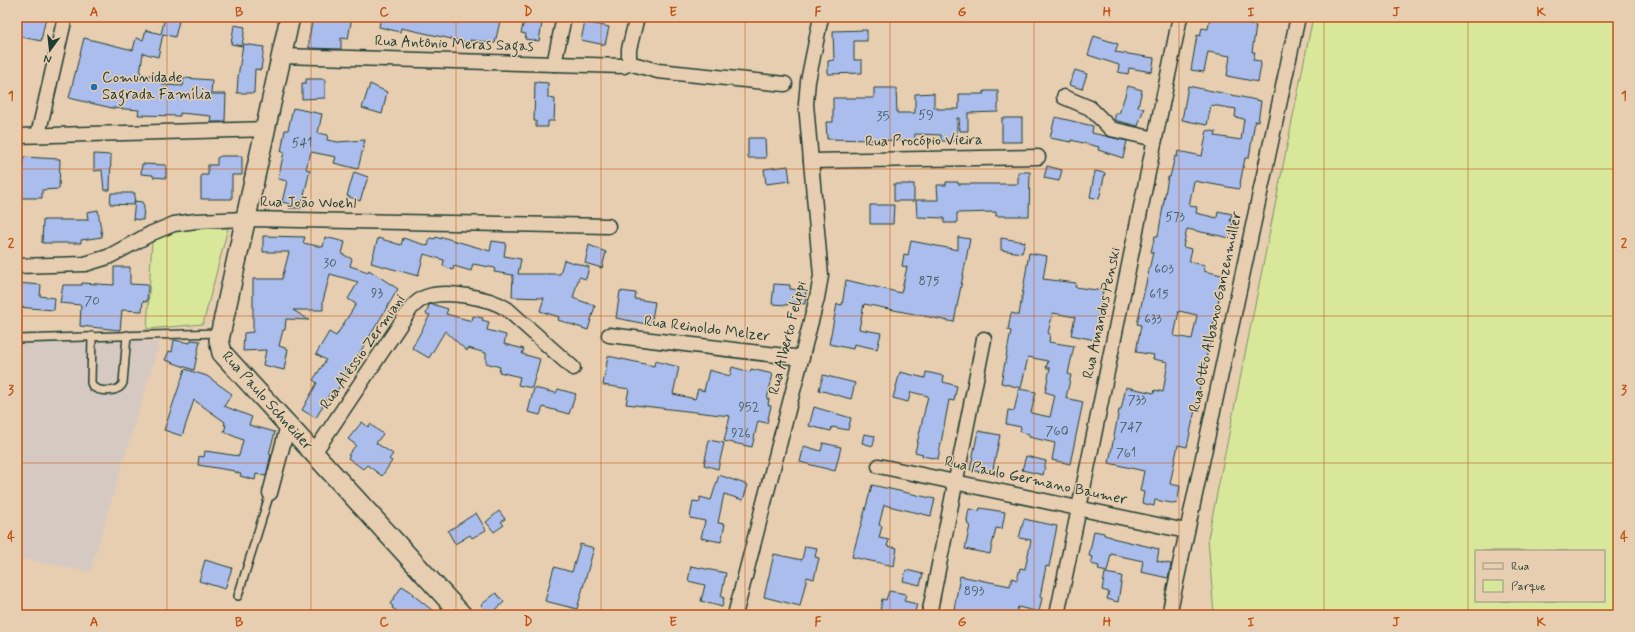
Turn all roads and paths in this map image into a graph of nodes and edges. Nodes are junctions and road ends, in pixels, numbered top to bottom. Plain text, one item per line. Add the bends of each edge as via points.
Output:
1 (65, 17) edge
2 (290, 17) edge
3 (564, 17) edge
4 (636, 17) edge
5 (821, 17) edge
6 (1180, 17) edge
7 (1298, 17) edge
8 (282, 56) junction
9 (554, 64) junction
10 (627, 64) junction
11 (785, 84) dead end
12 (1064, 96) dead end
13 (266, 129) junction
14 (38, 135) junction
15 (17, 136) edge
16 (1155, 139) junction
17 (1038, 157) dead end
18 (811, 160) junction
19 (246, 219) junction
20 (608, 226) dead end
21 (17, 266) edge
22 (221, 332) junction
23 (609, 334) dead end
24 (127, 335) junction
25 (92, 336) junction
26 (17, 339) edge
27 (984, 339) dead end
28 (802, 358) junction
29 (573, 368) dead end
30 (288, 425) junction
31 (314, 453) junction
32 (879, 466) dead end
33 (956, 482) junction
34 (270, 493) joint
35 (1079, 508) junction
36 (1186, 531) junction
37 (238, 596) dead end
38 (462, 615) edge
39 (734, 615) edge
40 (929, 615) edge
41 (1057, 615) edge
42 (1169, 615) edge

1 - 14 street
2 - 8 street, Rua Paulo Schneider
3 - 9 street
4 - 10 street
5 - 18 street, Rua Alberto Felippi via 806,104
6 - 16 street, Rua Amandus Penski
7 - 36 street, Rua Otto Albano Ganzenmüller
8 - 9 street, Rua Antônio Meras Sagas
8 - 13 street, Rua Paulo Schneider
9 - 10 street, Rua Antônio Meras Sagas
10 - 11 street, Rua Antônio Meras Sagas via 658,72
12 - 16 street via 1090,108 1112,129
13 - 14 street
13 - 19 street, Rua Paulo Schneider
14 - 15 street
16 - 35 street, Rua Amandus Penski
17 - 18 street, Rua Procópio Vieira
18 - 28 street, Rua Alberto Felippi via 821,276
19 - 20 street, Rua João Woehl
19 - 21 street, Rua João Woehl via 174,224 108,257 85,264
19 - 22 street, Rua Paulo Schneider
22 - 24 lane
22 - 30 street, Rua Paulo Schneider via 219,347 222,353
23 - 28 street, Rua Reinoldo Melzer
24 - 25 lane
24 - 25 lane via 123,383 117,390 93,387
25 - 26 lane
27 - 33 street
28 - 39 street, Rua Alberto Felippi
29 - 31 street, Rua Aléssio Zermiani via 507,308 479,297 433,295 411,308
30 - 31 street, Rua Paulo Schneider
30 - 34 street
31 - 38 street, Rua Paulo Schneider
32 - 33 street, Rua Paulo Germano Baumer
33 - 35 street, Rua Paulo Germano Baumer
33 - 40 street
34 - 37 lane
35 - 36 street, Rua Paulo Germano Baumer
35 - 41 street, Rua Amandus Penski
36 - 42 street, Rua Otto Albano Ganzenmüller

